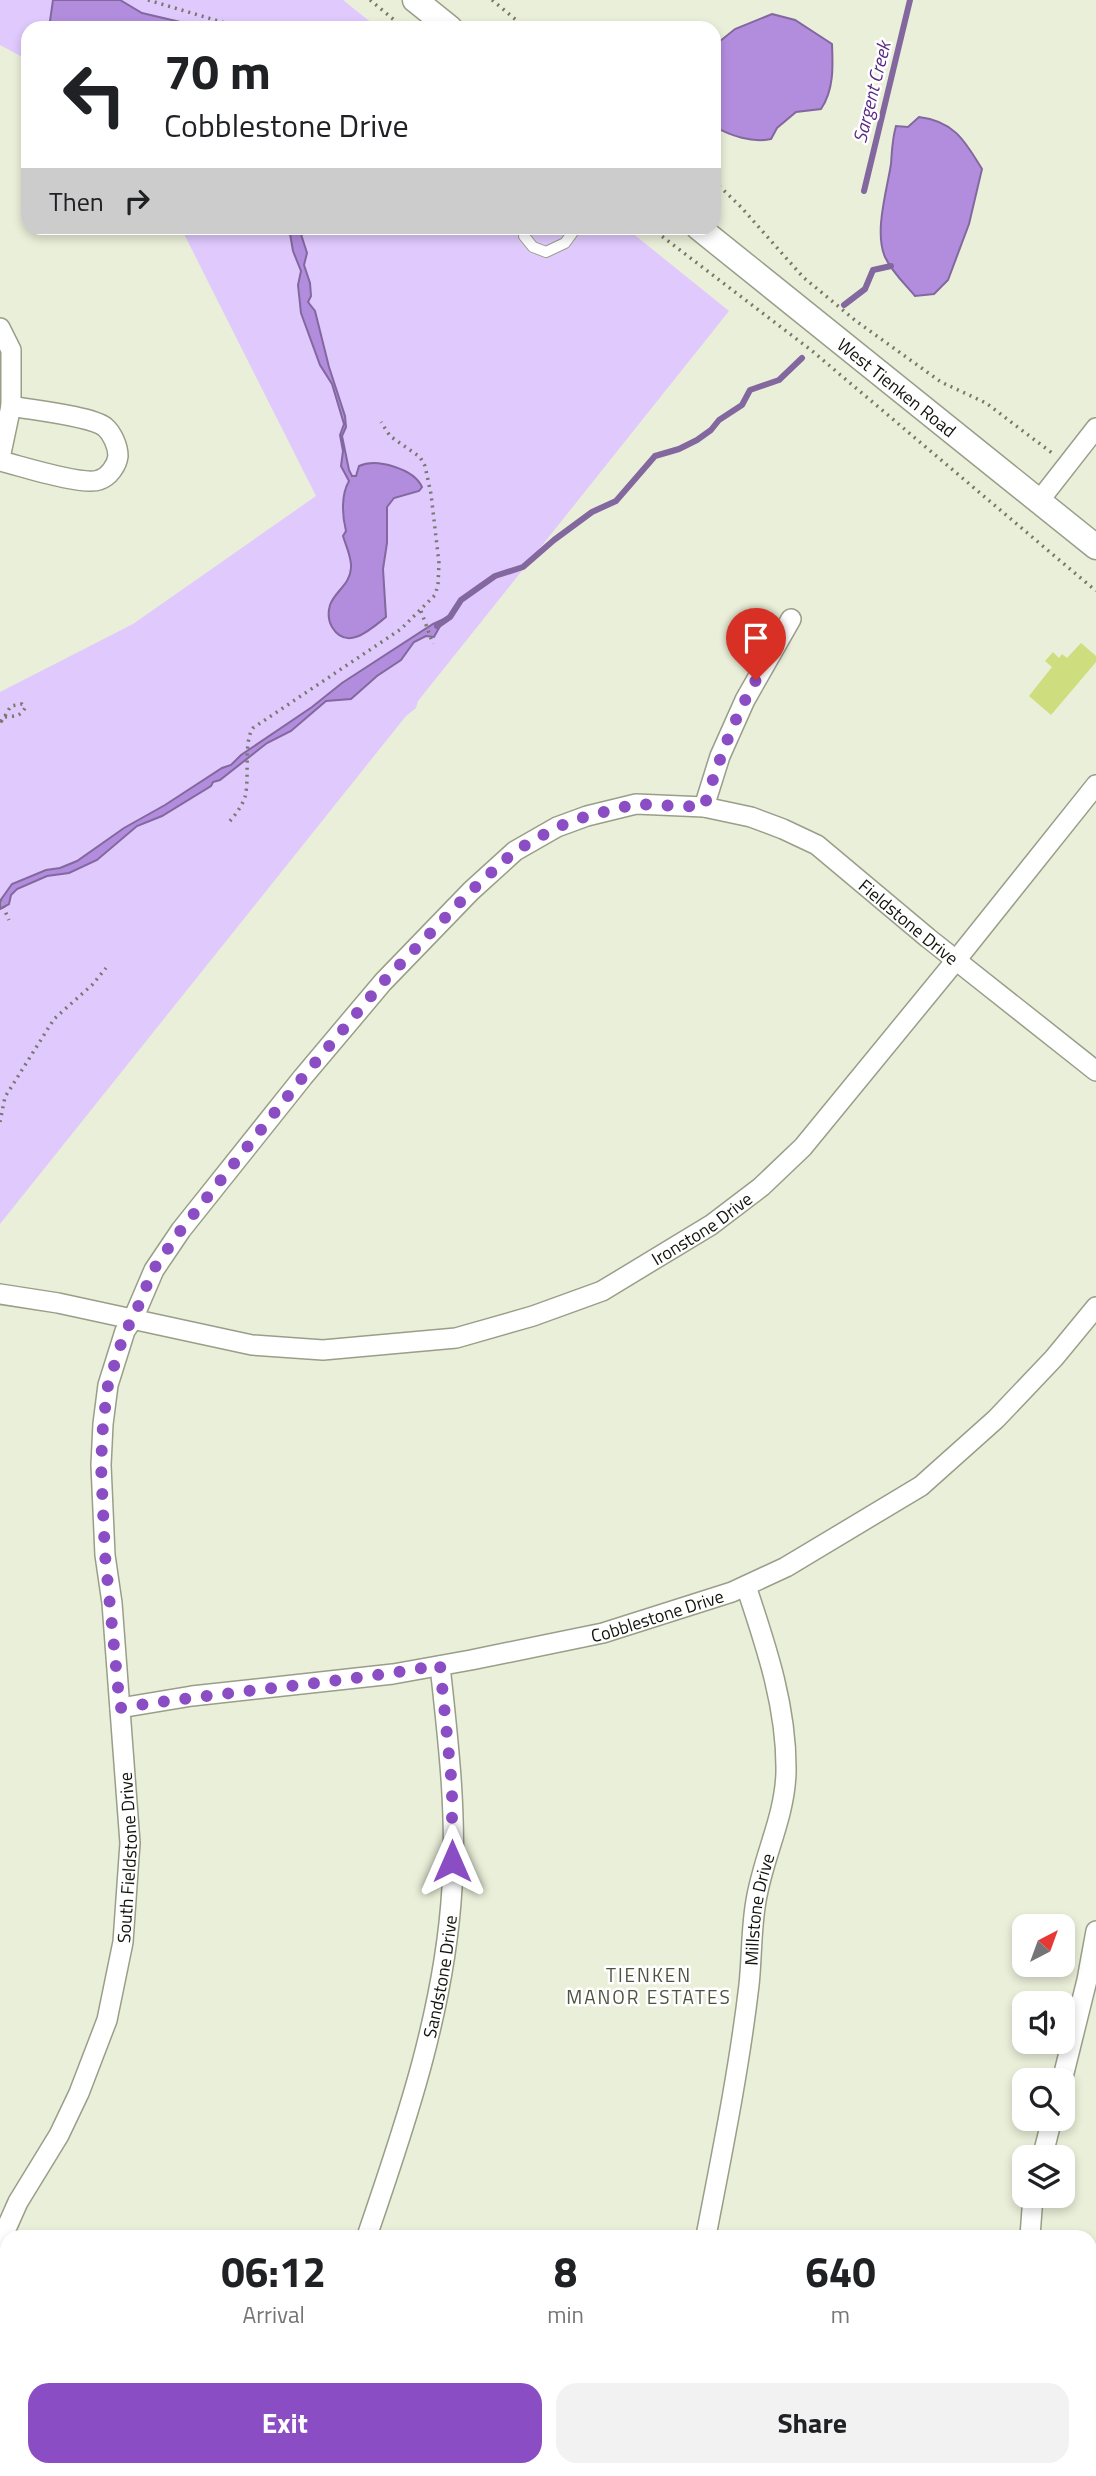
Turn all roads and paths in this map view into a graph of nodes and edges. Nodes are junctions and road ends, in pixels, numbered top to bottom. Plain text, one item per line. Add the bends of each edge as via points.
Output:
1 (148, 0) edge
2 (370, 0) edge
3 (415, 0) edge
4 (492, 0) edge
5 (218, 21) edge
6 (396, 21) edge
7 (441, 21) edge
8 (518, 21) edge
9 (721, 188) edge
10 (571, 235) edge
11 (660, 235) edge
12 (708, 235) edge
13 (524, 236) dead end
14 (0, 328) edge
15 (11, 406) junction
16 (381, 422) dead end
17 (1096, 428) edge
18 (0, 459) edge
19 (1067, 465) junction
20 (1039, 501) junction
21 (1096, 547) edge
22 (1096, 591) edge
23 (421, 611) junction
24 (791, 619) dead end
25 (433, 644) dead end
26 (5, 717) junction
27 (0, 723) edge
28 (1096, 785) edge
29 (704, 807) junction
30 (230, 821) dead end
31 (0, 900) edge
32 (9, 920) dead end
33 (957, 960) junction
34 (106, 968) dead end
35 (1096, 1071) edge
36 (0, 1122) edge
37 (0, 1294) edge
38 (1096, 1307) edge
39 (133, 1319) junction
40 (746, 1586) junction
41 (440, 1665) junction
42 (120, 1708) junction
43 (1096, 1931) edge
44 (1065, 2068) edge
45 (1032, 2208) edge
46 (6, 2230) edge
47 (369, 2230) edge
48 (707, 2230) edge
49 (1030, 2230) edge

1 - 5 path
2 - 6 path
3 - 7 street
4 - 8 path
9 - 19 path via 803,277 856,321 941,382 986,403
10 - 13 lane via 546,252 533,247
11 - 22 path via 811,350
12 - 20 street, West Tienken Road
14 - 15 street via 11,350
15 - 18 street
15 - 18 street via 104,426 118,454 114,468 101,480 91,481
16 - 23 path via 397,442 420,457 431,494 438,585
17 - 19 street
19 - 20 street
20 - 21 street, West Tienken Road
23 - 25 path
23 - 30 path via 253,728 245,797
24 - 29 street via 744,700
26 - 26 path via 11,706 22,704 22,714
26 - 27 path
28 - 33 street, Ironstone Drive
29 - 33 street, Fieldstone Drive via 751,817 817,845
29 - 39 street, South Fieldstone Drive via 636,804 557,827 515,851 383,982 303,1077 181,1230 153,1270
31 - 32 path
33 - 35 street, Fieldstone Drive
33 - 39 street, Ironstone Drive via 803,1147 711,1224 602,1291 456,1338 323,1350 251,1345
34 - 36 path via 54,1019 5,1097
37 - 39 street, Ironstone Drive
38 - 40 street, Cobblestone Drive via 996,1419 920,1486
39 - 42 street, South Fieldstone Drive via 108,1385 101,1465
40 - 41 street, Cobblestone Drive via 603,1633
40 - 48 street, Millstone Drive via 772,1665 786,1772 782,1811 756,1898 733,2096
41 - 42 street, Cobblestone Drive
41 - 47 street, Sandstone Drive via 452,1786 447,1942 439,1993 405,2126
42 - 46 street, South Fieldstone Drive via 131,1843 123,1942 107,2020 59,2135
43 - 44 street
45 - 49 street

